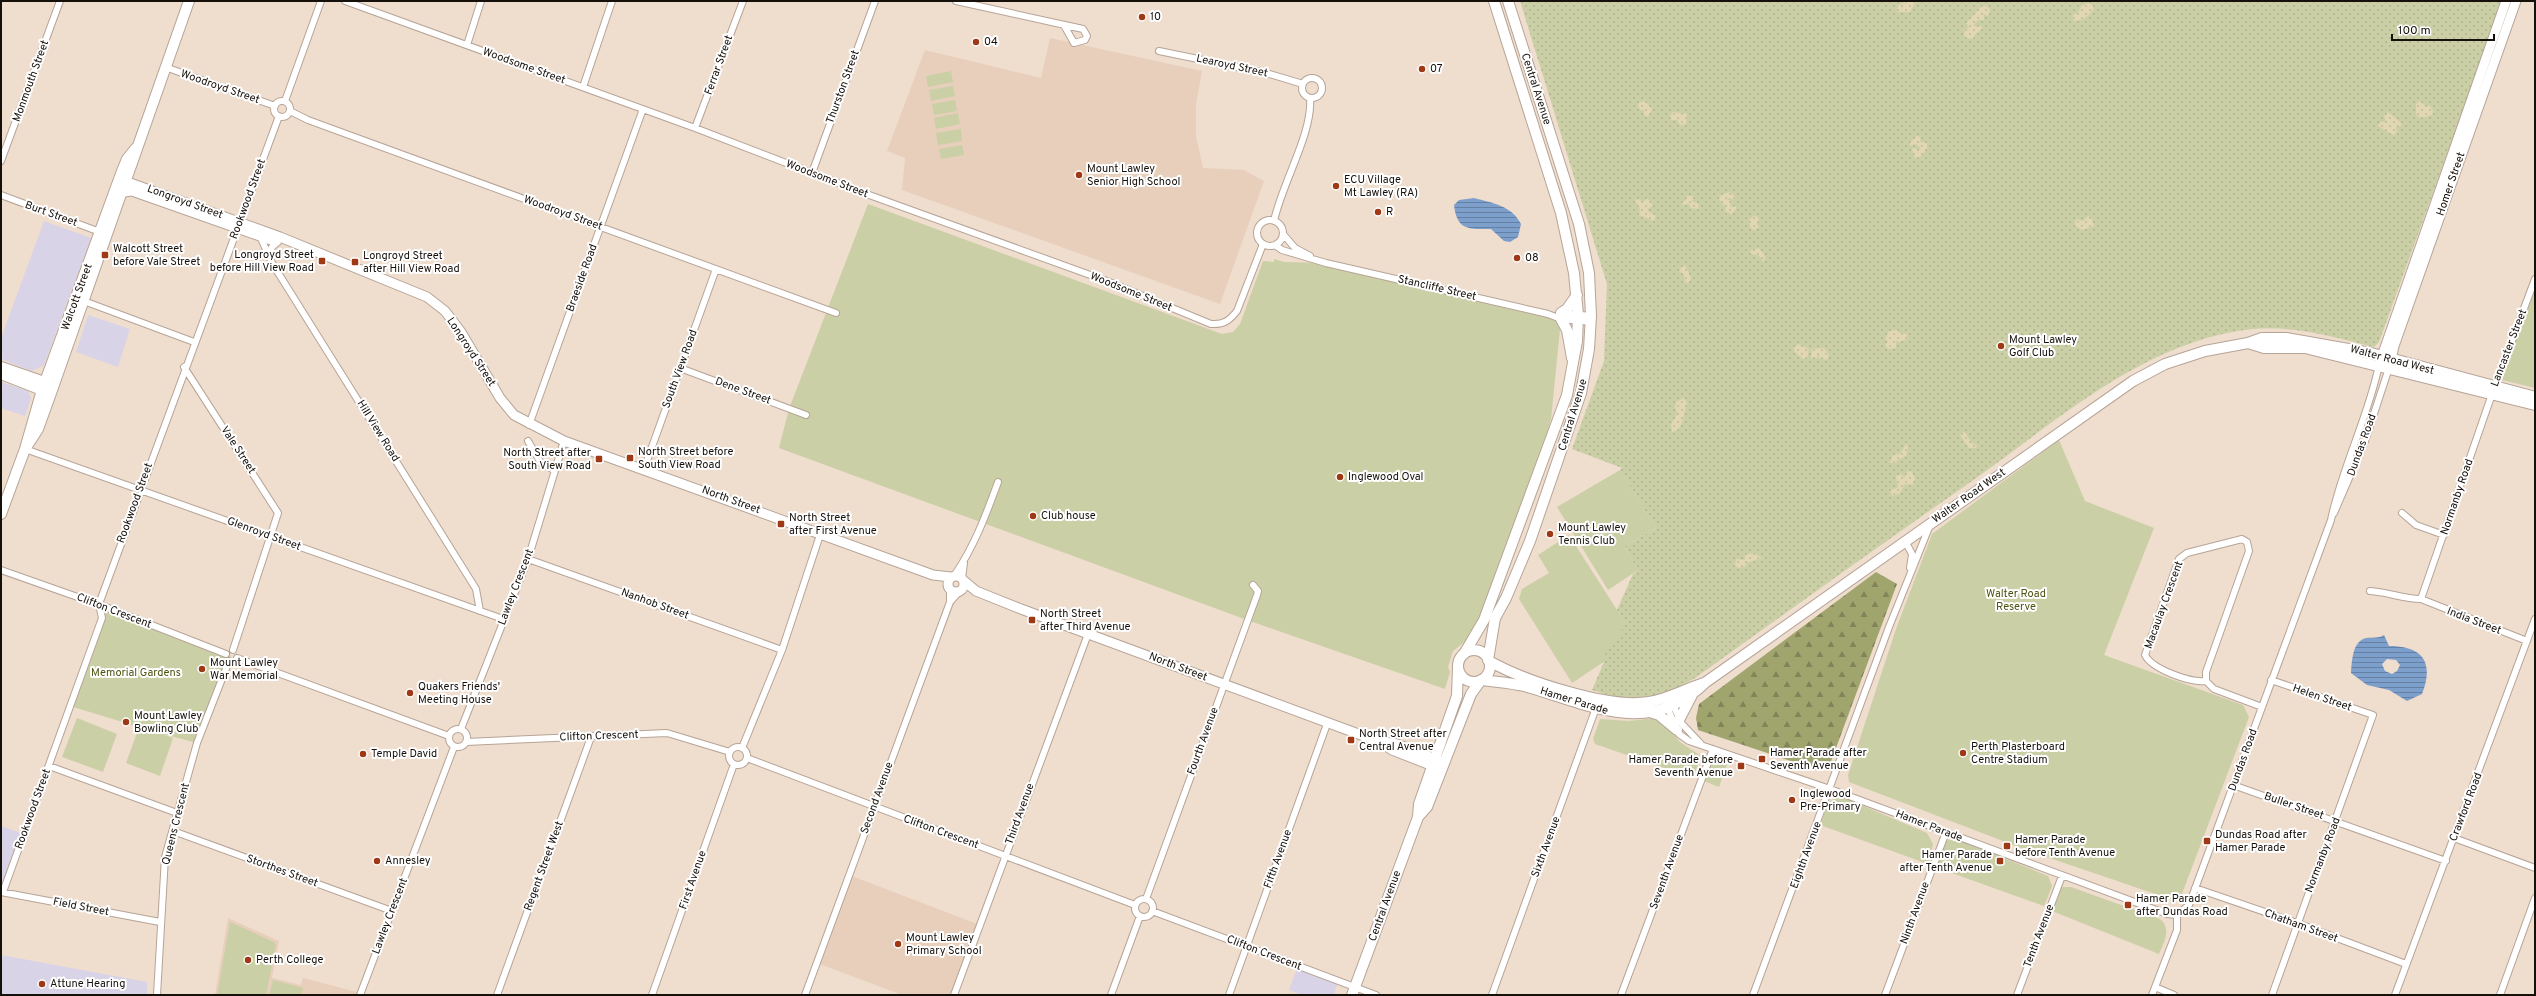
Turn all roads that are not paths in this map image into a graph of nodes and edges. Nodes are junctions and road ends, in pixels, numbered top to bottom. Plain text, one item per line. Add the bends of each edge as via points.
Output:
1 (60, 1) edge
2 (189, 1) edge
3 (321, 1) edge
4 (345, 1) edge
5 (481, 1) edge
6 (612, 1) edge
7 (743, 1) edge
8 (875, 1) edge
9 (956, 1) edge
10 (1494, 1) edge
11 (1508, 1) edge
12 (2506, 1) edge
13 (2516, 1) edge
14 (1065, 27) dead end
15 (467, 45) junction
16 (1159, 51) dead end
17 (165, 67) junction
18 (1303, 84) junction
19 (583, 87) junction
20 (1310, 98) junction
21 (285, 101) junction
22 (275, 106) junction
23 (643, 109) junction
24 (290, 111) junction
25 (279, 116) junction
26 (695, 128) junction
27 (1, 161) edge
28 (812, 173) junction
29 (123, 180) junction
30 (124, 192) junction
31 (1, 196) edge
32 (1274, 221) junction
33 (239, 225) junction
34 (600, 227) junction
35 (100, 232) junction
36 (1283, 234) junction
37 (259, 236) junction
38 (278, 242) junction
39 (294, 244) junction
40 (1264, 244) junction
41 (1275, 245) junction
42 (268, 254) junction
43 (1326, 263) junction
44 (716, 269) junction
45 (2535, 279) edge
46 (1577, 295) junction
47 (80, 300) junction
48 (836, 313) dead end
49 (1561, 316) junction
50 (1578, 318) junction
51 (1591, 319) junction
52 (194, 342) junction
53 (2385, 362) junction
54 (1, 366) edge
55 (1573, 366) junction
56 (184, 367) junction
57 (680, 368) junction
58 (1, 374) edge
59 (48, 388) junction
60 (2493, 390) junction
61 (2535, 397) edge
62 (2535, 405) edge
63 (806, 415) dead end
64 (529, 424) junction
65 (528, 441) dead end
66 (564, 442) junction
67 (25, 449) junction
68 (644, 469) junction
69 (554, 470) junction
70 (998, 482) dead end
71 (140, 489) junction
72 (1545, 496) junction
73 (1529, 501) junction
74 (2402, 513) dead end
75 (1, 514) edge
76 (2331, 520) junction
77 (1931, 522) junction
78 (821, 532) junction
79 (2444, 535) junction
80 (270, 536) junction
81 (1905, 541) junction
82 (528, 559) junction
83 (1, 570) edge
84 (1907, 580) junction
85 (956, 584) junction
86 (1253, 585) dead end
87 (2370, 591) dead end
88 (2421, 599) junction
89 (99, 604) junction
90 (480, 611) junction
91 (2535, 619) edge
92 (503, 620) junction
93 (1088, 634) junction
94 (2527, 641) junction
95 (233, 650) junction
96 (782, 650) junction
97 (226, 654) junction
98 (1464, 654) junction
99 (237, 658) junction
100 (1488, 660) junction
101 (229, 661) junction
102 (1458, 667) junction
103 (1482, 680) junction
104 (2271, 680) junction
105 (2206, 681) junction
106 (1706, 682) junction
107 (1223, 685) junction
108 (1692, 695) junction
109 (1668, 702) junction
110 (1597, 704) junction
111 (2262, 707) junction
112 (1650, 712) junction
113 (2373, 715) joint
114 (1327, 724) junction
115 (1678, 725) junction
116 (461, 729) junction
117 (449, 736) junction
118 (591, 736) junction
119 (466, 742) junction
120 (1704, 746) junction
121 (454, 747) junction
122 (742, 748) junction
123 (1713, 749) junction
124 (730, 752) junction
125 (747, 758) junction
126 (734, 764) junction
127 (1438, 764) junction
128 (49, 766) junction
129 (2234, 785) junction
130 (1830, 789) junction
131 (874, 807) junction
132 (177, 813) junction
133 (2336, 821) junction
134 (173, 831) junction
135 (1946, 832) junction
136 (2454, 838) junction
137 (1005, 855) junction
138 (2446, 861) junction
139 (2535, 868) edge
140 (2062, 876) junction
141 (2195, 888) junction
142 (2, 892) edge
143 (2535, 898) edge
144 (1146, 899) junction
145 (1135, 905) junction
146 (392, 911) junction
147 (1152, 911) junction
148 (2177, 915) junction
149 (1140, 916) junction
150 (160, 922) junction
151 (2297, 923) junction
152 (1247, 947) junction
153 (2406, 964) junction
154 (2155, 988) junction
155 (1354, 991) edge
156 (157, 995) edge
157 (360, 995) edge
158 (497, 995) edge
159 (652, 995) edge
160 (806, 995) edge
161 (954, 995) edge
162 (1111, 995) edge
163 (1229, 995) edge
164 (1376, 995) edge
165 (1492, 995) edge
166 (1621, 995) edge
167 (1753, 995) edge
168 (1885, 995) edge
169 (2017, 995) edge
170 (2152, 995) edge
171 (2174, 995) edge
172 (2272, 995) edge
173 (2395, 995) edge
174 (2500, 995) edge

1 - 27 street, Monmouth Street
2 - 17 main road, Walcott Street
3 - 21 street
4 - 15 street, Woodsome Street
5 - 15 street
6 - 19 street
7 - 26 street, Ferrar Street
8 - 28 street, Thurston Street
9 - 14 street
10 - 46 main road, Central Avenue via 1561,213
11 - 51 main road, Central Avenue via 1579,224 1589,273
12 - 53 main road, Homer Street
13 - 53 main road, Homer Street
15 - 19 street, Woodsome Street
16 - 18 street, Learoyd Street via 1266,73
17 - 22 street, Woodroyd Street
17 - 29 main road, Walcott Street via 136,148 134,162
18 - 20 street via 1303,92
18 - 20 street via 1312,79 1321,85 1318,96
19 - 23 street, Woodsome Street
20 - 32 street via 1310,115 1280,197
21 - 22 street via 278,102
21 - 24 street via 290,106
22 - 25 street via 275,112
23 - 26 street, Woodsome Street
23 - 34 street, Braeside Road
24 - 25 street via 284,117
24 - 34 street, Woodroyd Street via 308,120
25 - 33 street, Rookwood Street
26 - 28 street, Woodsome Street
28 - 40 street, Woodsome Street via 1104,280 1211,324 1219,325 1231,319 1237,311
29 - 30 main road, Walcott Street
29 - 33 main road, Longroyd Street
29 - 35 main road, Walcott Street
30 - 33 main road, Longroyd Street via 132,191
30 - 47 main road, Walcott Street
31 - 35 street, Burt Street
32 - 36 street, Stancliffe Street via 1280,225
32 - 40 street via 1262,223 1258,230 1258,238
33 - 37 main road, Longroyd Street
33 - 39 main road, Longroyd Street
33 - 52 street, Rookwood Street
34 - 44 street, Woodroyd Street
34 - 64 street, Braeside Road
35 - 47 main road, Walcott Street
36 - 41 street via 1280,242
36 - 43 street, Stancliffe Street via 1295,248
37 - 38 main road, Longroyd Street
37 - 42 street, Hill View Road
38 - 39 main road, Longroyd Street
38 - 42 street
39 - 64 main road, Longroyd Street via 406,286 427,297 445,311 461,332 500,398 514,415
40 - 41 street, Stancliffe Street
41 - 43 street, Stancliffe Street via 1282,250
42 - 90 street, Hill View Road via 476,589
43 - 49 street, Stancliffe Street
44 - 48 street, Woodroyd Street
44 - 57 street, South View Road
45 - 60 street, Lancaster Street
46 - 49 main road
46 - 50 main road, Central Avenue
47 - 52 street
47 - 59 main road, Walcott Street
49 - 50 street, Stancliffe Street
49 - 55 main road via 1567,330
50 - 51 street, Stancliffe Street
50 - 55 main road, Central Avenue
51 - 72 main road, Central Avenue via 1587,366 1581,393
52 - 56 street, Rookwood Street
53 - 60 main road, Walter Road West
53 - 76 street, Dundas Road via 2336,497
53 - 76 street, Dundas Road via 2365,441
53 - 77 main road, Walter Road West via 2300,339 2262,338 2181,359 2133,381
54 - 59 main road
55 - 73 main road, Central Avenue via 1567,394
56 - 71 street, Rookwood Street
56 - 80 street, Vale Street via 278,514
57 - 63 street, Dene Street
57 - 68 street, South View Road
58 - 59 main road
59 - 67 main road, Walcott Street via 38,429
60 - 61 main road, Walter Road West
60 - 62 main road, Walter Road West
60 - 79 street, Normanby Road
64 - 66 main road, North Street
65 - 69 street via 541,463
66 - 68 main road, North Street
66 - 69 street, Lawley Crescent
67 - 71 street, Glenroyd Street
67 - 75 main road, Walcott Street
68 - 78 main road, North Street
69 - 82 street, Lawley Crescent
70 - 85 street, Second Avenue
71 - 80 street, Glenroyd Street
71 - 89 street, Rookwood Street
72 - 73 main road
72 - 100 main road, Central Avenue via 1530,541 1495,618
73 - 98 main road, Central Avenue via 1480,631
74 - 79 street via 2416,525
76 - 104 street, Dundas Road
77 - 81 main road, Walter Road West
77 - 84 street, Eighth Avenue
78 - 85 main road, North Street
78 - 96 street
79 - 88 street, Normanby Road
80 - 90 street, Glenroyd Street
80 - 95 street
81 - 84 street, Eighth Avenue via 1913,558
81 - 106 main road, Walter Road West
82 - 92 street, Lawley Crescent
82 - 96 street, Nanhob Street
83 - 89 street, Clifton Crescent
84 - 130 street, Eighth Avenue
85 - 93 main road, North Street
85 - 131 street, Second Avenue
86 - 107 street, Fourth Avenue via 1257,595
87 - 88 street, India Street via 2384,592 2406,599
88 - 94 street, India Street
89 - 97 street, Clifton Crescent
89 - 128 street, Rookwood Street via 102,618
90 - 92 street, Glenroyd Street
91 - 94 street, Crawford Road
92 - 116 street, Lawley Crescent
93 - 107 main road, North Street
93 - 137 street, Third Avenue
94 - 136 street, Crawford Road
95 - 97 street
95 - 99 street
96 - 122 street
97 - 101 street
98 - 100 main road via 1476,651
98 - 102 main road
99 - 101 street
99 - 117 street
100 - 103 main road via 1488,673
100 - 110 main road, Hamer Parade
101 - 132 street, Queens Crescent via 197,743
102 - 103 main road via 1466,680
102 - 127 main road, Central Avenue via 1457,696
103 - 110 main road, Hamer Parade via 1524,686
103 - 127 main road, Central Avenue via 1471,694
104 - 111 street, Dundas Road
104 - 113 street, Helen Street
105 - 105 street, Macaulay Crescent via 2196,681 2156,667 2145,655 2179,559 2187,553 2242,539 2247,542 2249,551 2206,672
105 - 111 street, Macaulay Crescent via 2214,689
106 - 108 main road, Walter Road West
106 - 109 main road, Walter Road West
107 - 114 main road, North Street
107 - 144 street, Fourth Avenue
108 - 109 main road, Walter Road West
108 - 115 main road
109 - 110 main road, Hamer Parade
109 - 112 main road, Hamer Parade
109 - 115 street, Hamer Parade
109 - 115 street, Hamer Parade
110 - 112 main road, Hamer Parade via 1615,714
110 - 165 street, Sixth Avenue
111 - 129 street, Dundas Road
112 - 115 main road
113 - 133 street, Normanby Road
114 - 127 main road, North Street
114 - 152 street, Fifth Avenue
115 - 120 street, Hamer Parade
115 - 120 street, Hamer Parade via 1689,741
116 - 117 street via 452,731
116 - 119 street via 466,734
117 - 121 street via 449,742
118 - 119 street, Clifton Crescent
118 - 124 street, Clifton Crescent via 667,734
118 - 158 street, Regent Street West
119 - 121 street via 461,747
120 - 123 street, Hamer Parade
121 - 146 street, Lawley Crescent
122 - 124 street via 735,747
122 - 125 street
123 - 130 street, Hamer Parade
123 - 166 street, Seventh Avenue
124 - 126 street via 729,758
125 - 126 street via 740,765
125 - 131 street, Clifton Crescent
126 - 159 street, First Avenue
127 - 155 main road, Central Avenue via 1427,806 1418,817
128 - 132 street
128 - 142 street, Rookwood Street
129 - 133 street, Buller Street
129 - 141 street, Dundas Road
130 - 135 street, Hamer Parade
130 - 167 street, Eighth Avenue
131 - 137 street, Clifton Crescent
131 - 160 street, Second Avenue
132 - 134 street, Queens Crescent
133 - 138 street, Buller Street
133 - 151 street, Normanby Road
134 - 146 street, Storthes Street
134 - 150 street, Queens Crescent via 165,857
135 - 140 street, Hamer Parade
135 - 168 street, Ninth Avenue
136 - 138 street, Crawford Road
136 - 139 street
137 - 145 street, Clifton Crescent
137 - 161 street, Third Avenue
138 - 153 street, Crawford Road
140 - 148 street, Hamer Parade via 2167,914
140 - 169 street, Tenth Avenue
141 - 148 street, Dundas Road via 2189,905
141 - 151 street, Chatham Street
142 - 150 street, Field Street
143 - 174 street
144 - 145 street via 1139,900
144 - 147 street via 1152,904
145 - 149 street
146 - 157 street, Lawley Crescent
147 - 149 street via 1147,916
147 - 152 street, Clifton Crescent
148 - 154 street via 2177,930
149 - 162 street
150 - 156 street, Queens Crescent
151 - 153 street, Chatham Street
151 - 172 street, Normanby Road
152 - 155 street, Clifton Crescent
152 - 163 street, Fifth Avenue
153 - 173 street, Crawford Road
154 - 170 street
154 - 171 street
155 - 164 street, Clifton Crescent

